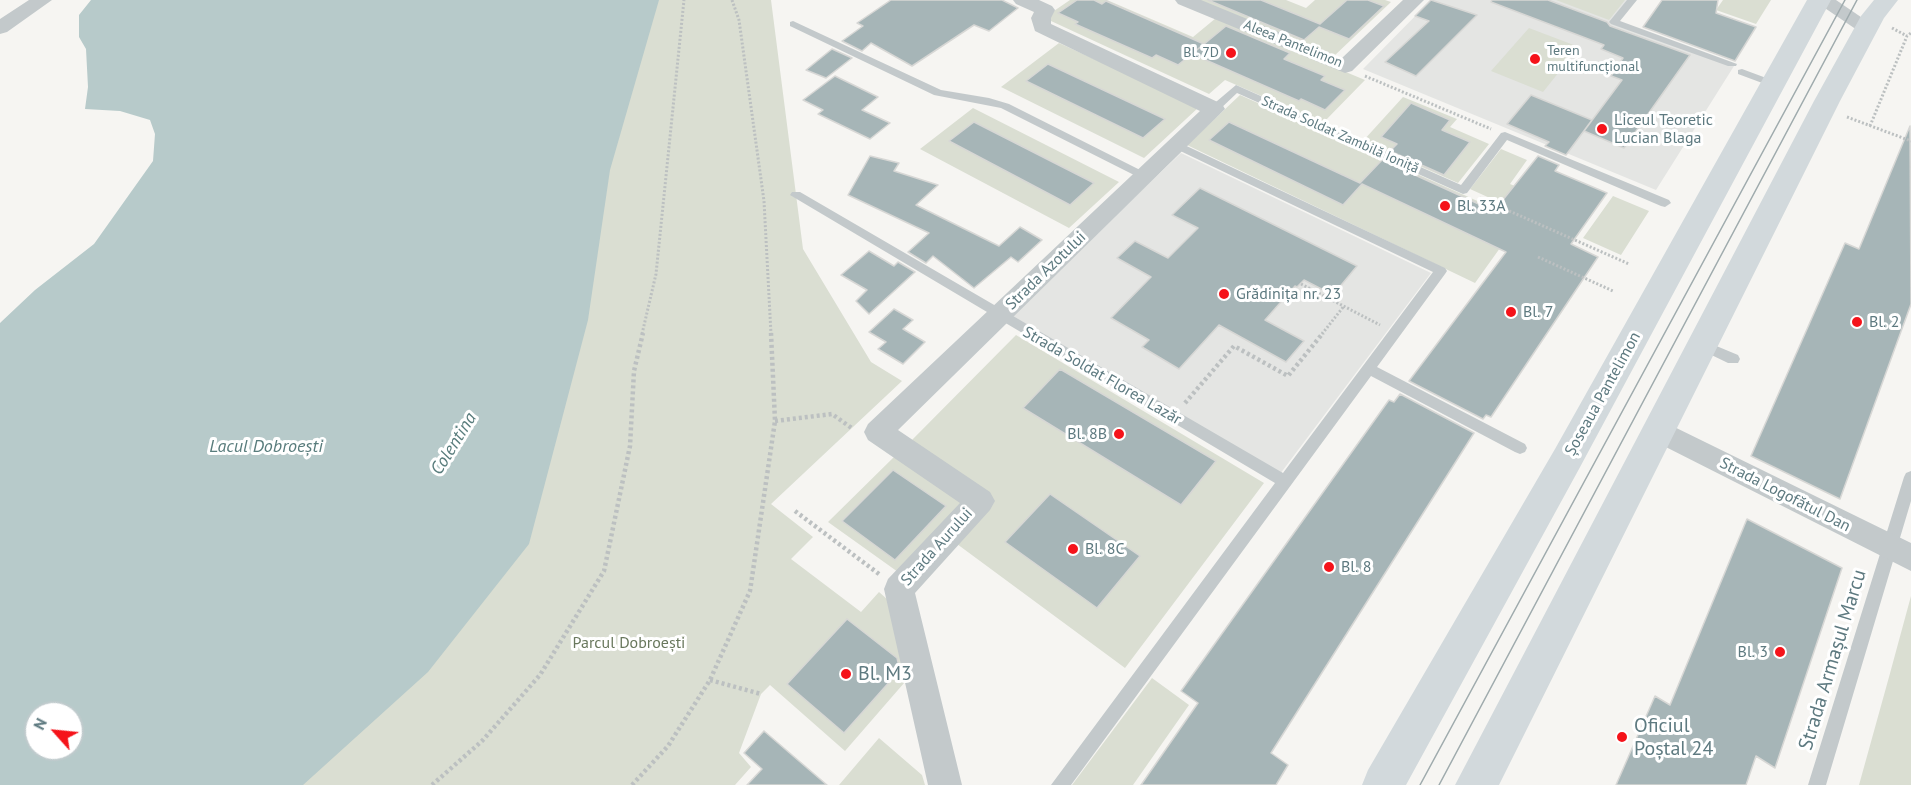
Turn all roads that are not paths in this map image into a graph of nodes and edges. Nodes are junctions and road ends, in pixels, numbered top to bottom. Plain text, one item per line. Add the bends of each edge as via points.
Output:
1 (42, 0) edge
2 (1023, 0) edge
3 (1185, 0) edge
4 (1414, 0) edge
5 (1632, 0) edge
6 (1821, 0) edge
7 (1886, 0) edge
8 (793, 24) dead end
9 (0, 28) edge
10 (1867, 28) junction
11 (1732, 64) dead end
12 (1214, 109) junction
13 (1176, 145) junction
14 (1144, 176) junction
15 (796, 195) dead end
16 (1665, 203) dead end
17 (999, 316) junction
18 (1702, 345) junction
19 (1733, 359) dead end
20 (1369, 369) junction
21 (1658, 430) junction
22 (869, 433) joint
23 (1520, 448) dead end
24 (1911, 477) edge
25 (1285, 482) junction
26 (1900, 553) edge
27 (945, 785) edge
28 (1060, 785) edge
29 (1383, 785) edge
30 (1476, 785) edge
31 (1817, 785) edge

1 - 9 street
2 - 12 street via 1045,10 1042,27
3 - 4 street, Aleea Pantelimon via 1345,67
5 - 11 lane via 1614,22
6 - 10 street, Șoseaua Pantelimon
6 - 29 main road, Șoseaua Pantelimon via 1757,78 1567,459
7 - 10 main road
8 - 14 lane via 938,93 1005,106
10 - 18 main road
12 - 13 street, Strada Azotului
12 - 16 lane, Strada Soldat Zambilă Ioniță via 1236,88 1463,190 1505,135
13 - 14 street, Strada Azotului
13 - 20 lane via 1441,271
14 - 17 street, Strada Azotului
15 - 17 lane, Strada Soldat Florea Lazăr
17 - 22 street, Strada Azotului
17 - 25 lane, Strada Soldat Florea Lazăr
18 - 19 lane
18 - 21 main road
20 - 23 lane
20 - 25 lane
21 - 26 street, Strada Logofătul Dan
21 - 30 main road
22 - 27 street, Strada Aurului via 980,501 899,589
24 - 26 lane, Strada Armașul Marcu
25 - 28 lane
26 - 31 lane, Strada Armașul Marcu

